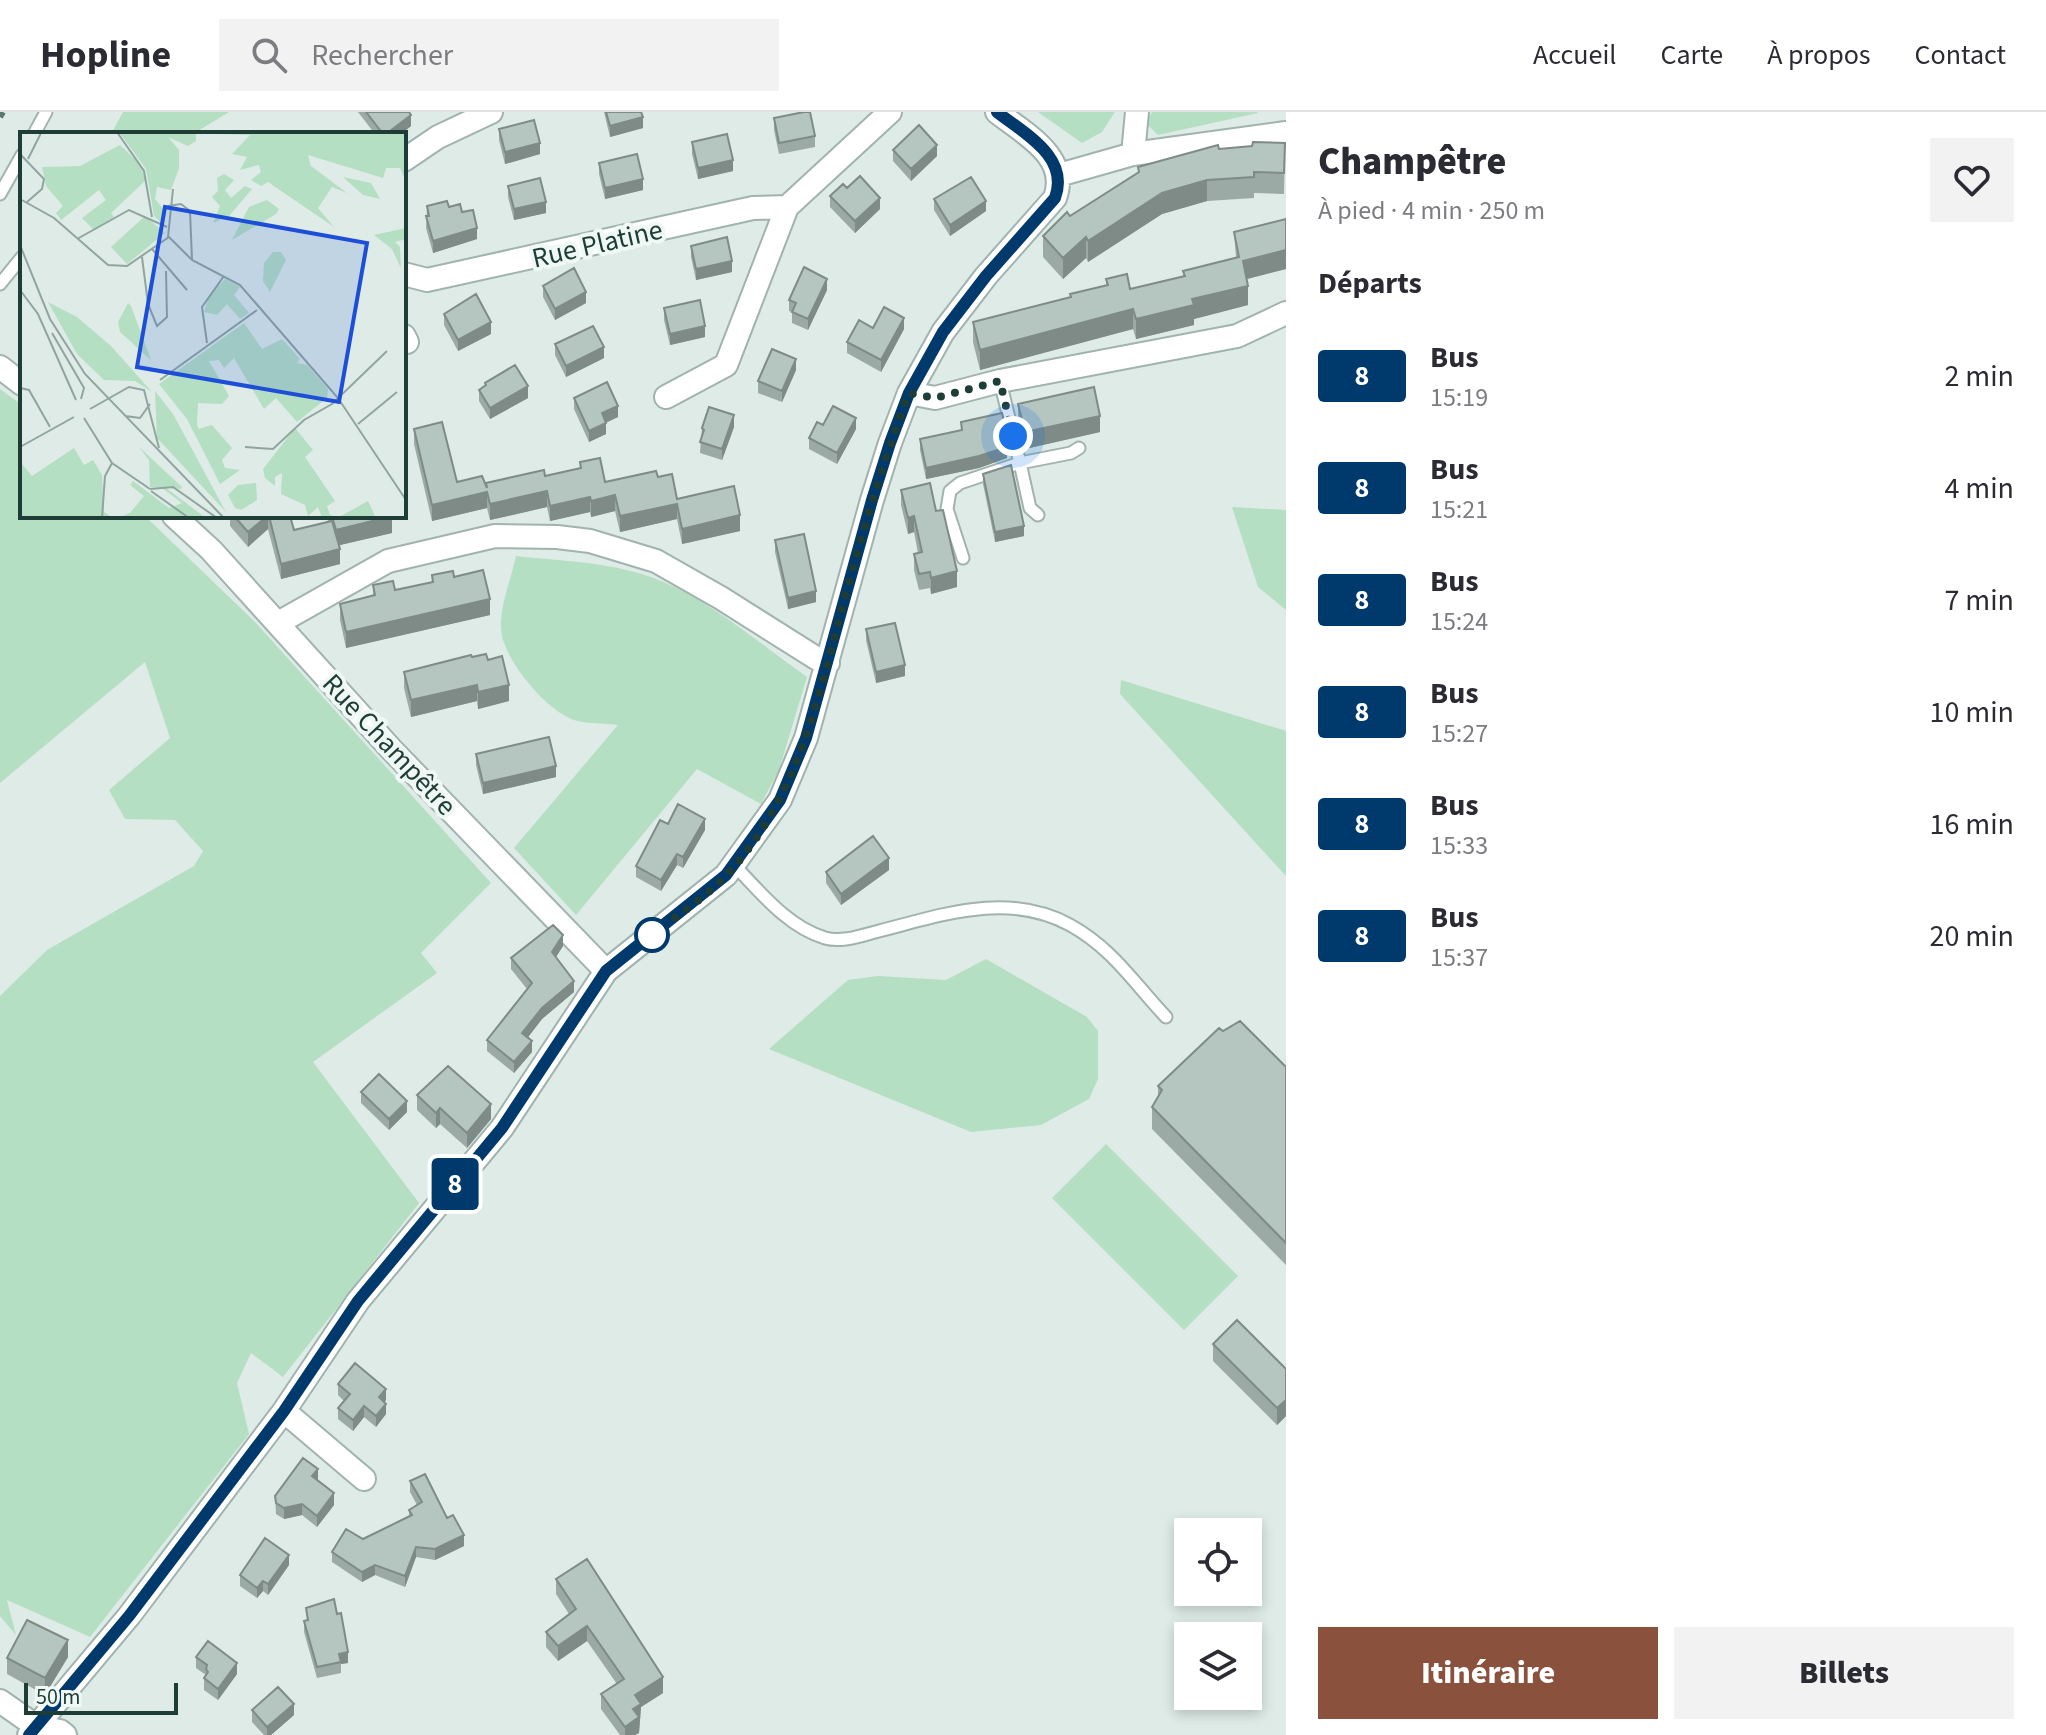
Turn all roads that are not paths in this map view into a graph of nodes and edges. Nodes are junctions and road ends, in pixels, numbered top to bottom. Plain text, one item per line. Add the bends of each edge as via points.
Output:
1 (46, 112) edge
2 (491, 112) edge
3 (890, 112) edge
4 (997, 112) edge
5 (1137, 112) edge
6 (35, 132) edge
7 (1286, 133) edge
8 (1133, 154) junction
9 (20, 159) edge
10 (406, 159) edge
11 (1059, 175) junction
12 (0, 194) edge
13 (787, 207) junction
14 (20, 259) edge
15 (406, 278) edge
16 (0, 284) edge
17 (1286, 313) edge
18 (0, 367) edge
19 (1000, 381) junction
20 (20, 382) edge
21 (909, 393) junction
22 (666, 397) dead end
23 (1079, 448) dead end
24 (1020, 463) junction
25 (1038, 515) dead end
26 (176, 518) edge
27 (963, 558) dead end
28 (278, 623) junction
29 (828, 663) junction
30 (735, 866) junction
31 (606, 971) junction
32 (1166, 1017) dead end
33 (284, 1411) junction
34 (364, 1479) dead end
35 (0, 1701) edge
36 (33, 1731) edge
37 (65, 1735) edge

1 - 6 lane
2 - 10 street
3 - 13 street
4 - 11 street via 1051,155
5 - 8 street
7 - 8 street
8 - 11 street
9 - 12 lane
11 - 21 street via 1055,198 943,332
13 - 15 street, Rue Platine via 753,208 427,280
13 - 22 street via 726,365
14 - 16 lane
17 - 19 street via 1237,336
18 - 20 street
19 - 21 street via 935,398
19 - 24 lane
21 - 29 street via 872,500
23 - 24 lane
24 - 25 lane via 1030,508
24 - 27 lane via 950,491 947,509
26 - 28 street, Rue Champêtre
28 - 29 street via 388,561 495,536 557,537 656,561
28 - 31 street, Rue Champêtre via 391,749
29 - 30 street via 788,784
30 - 31 street
30 - 32 lane via 774,906 827,939 985,907 1028,910 1068,923 1106,948
31 - 33 street via 502,1128 358,1301
33 - 34 street
33 - 36 street via 129,1616
35 - 36 street
36 - 37 street

